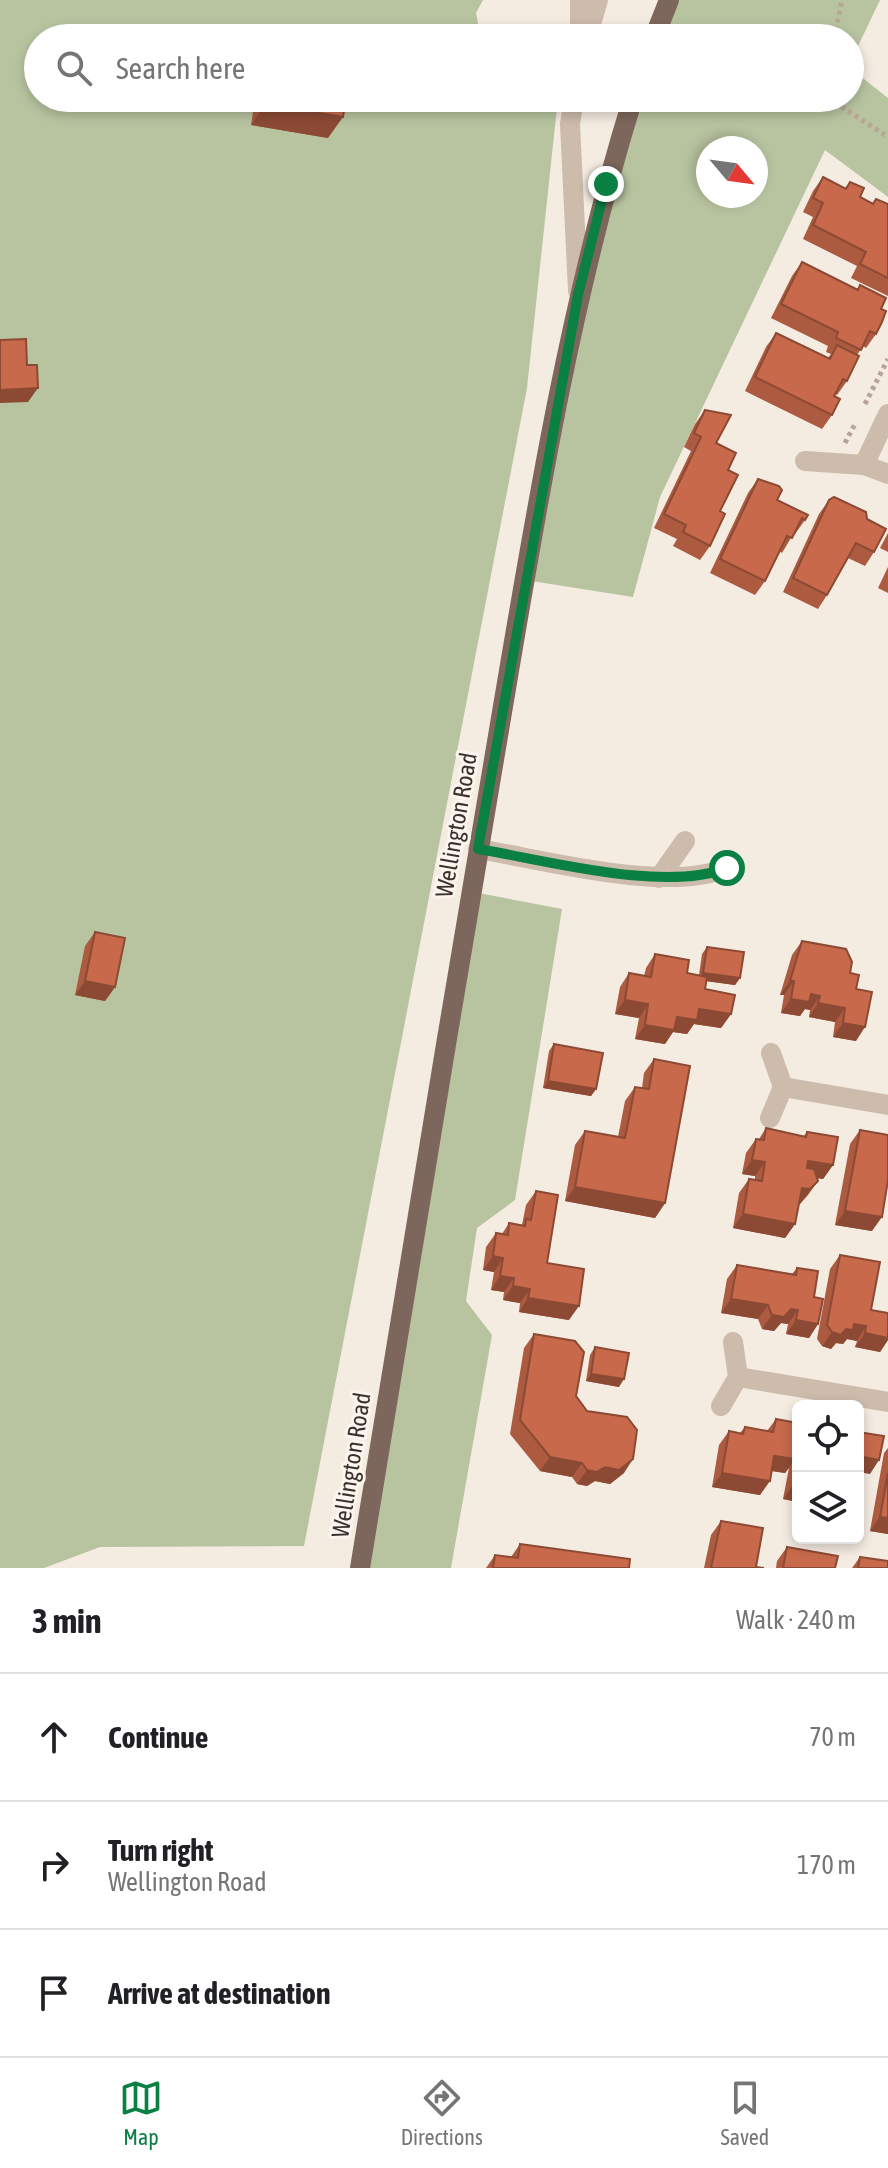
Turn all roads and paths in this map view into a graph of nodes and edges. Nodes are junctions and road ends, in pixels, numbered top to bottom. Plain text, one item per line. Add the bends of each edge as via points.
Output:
1 (580, 0) edge
2 (598, 0) edge
3 (669, 0) edge
4 (842, 0) edge
5 (580, 24) edge
6 (591, 24) edge
7 (660, 24) edge
8 (837, 24) edge
9 (572, 112) edge
10 (629, 112) edge
11 (850, 112) edge
12 (888, 137) edge
13 (578, 295) junction
14 (888, 414) edge
15 (805, 461) dead end
16 (864, 465) junction
17 (888, 474) edge
18 (685, 841) dead end
19 (478, 849) junction
20 (727, 868) dead end
21 (659, 878) junction
22 (771, 1053) dead end
23 (783, 1087) junction
24 (888, 1105) edge
25 (770, 1118) dead end
26 (733, 1342) dead end
27 (738, 1377) junction
28 (888, 1402) edge
29 (721, 1406) dead end
30 (360, 1568) edge

1 - 5 street
2 - 6 street
3 - 7 main road
4 - 8 path
9 - 13 street
10 - 13 main road, Wellington Road
11 - 12 path
13 - 19 main road, Wellington Road
14 - 16 street
15 - 16 street
16 - 17 street
18 - 21 street
19 - 21 street
19 - 30 main road, Wellington Road
20 - 21 street via 710,875
22 - 23 street
23 - 24 street
23 - 25 street
26 - 27 street
27 - 28 street
27 - 29 street

